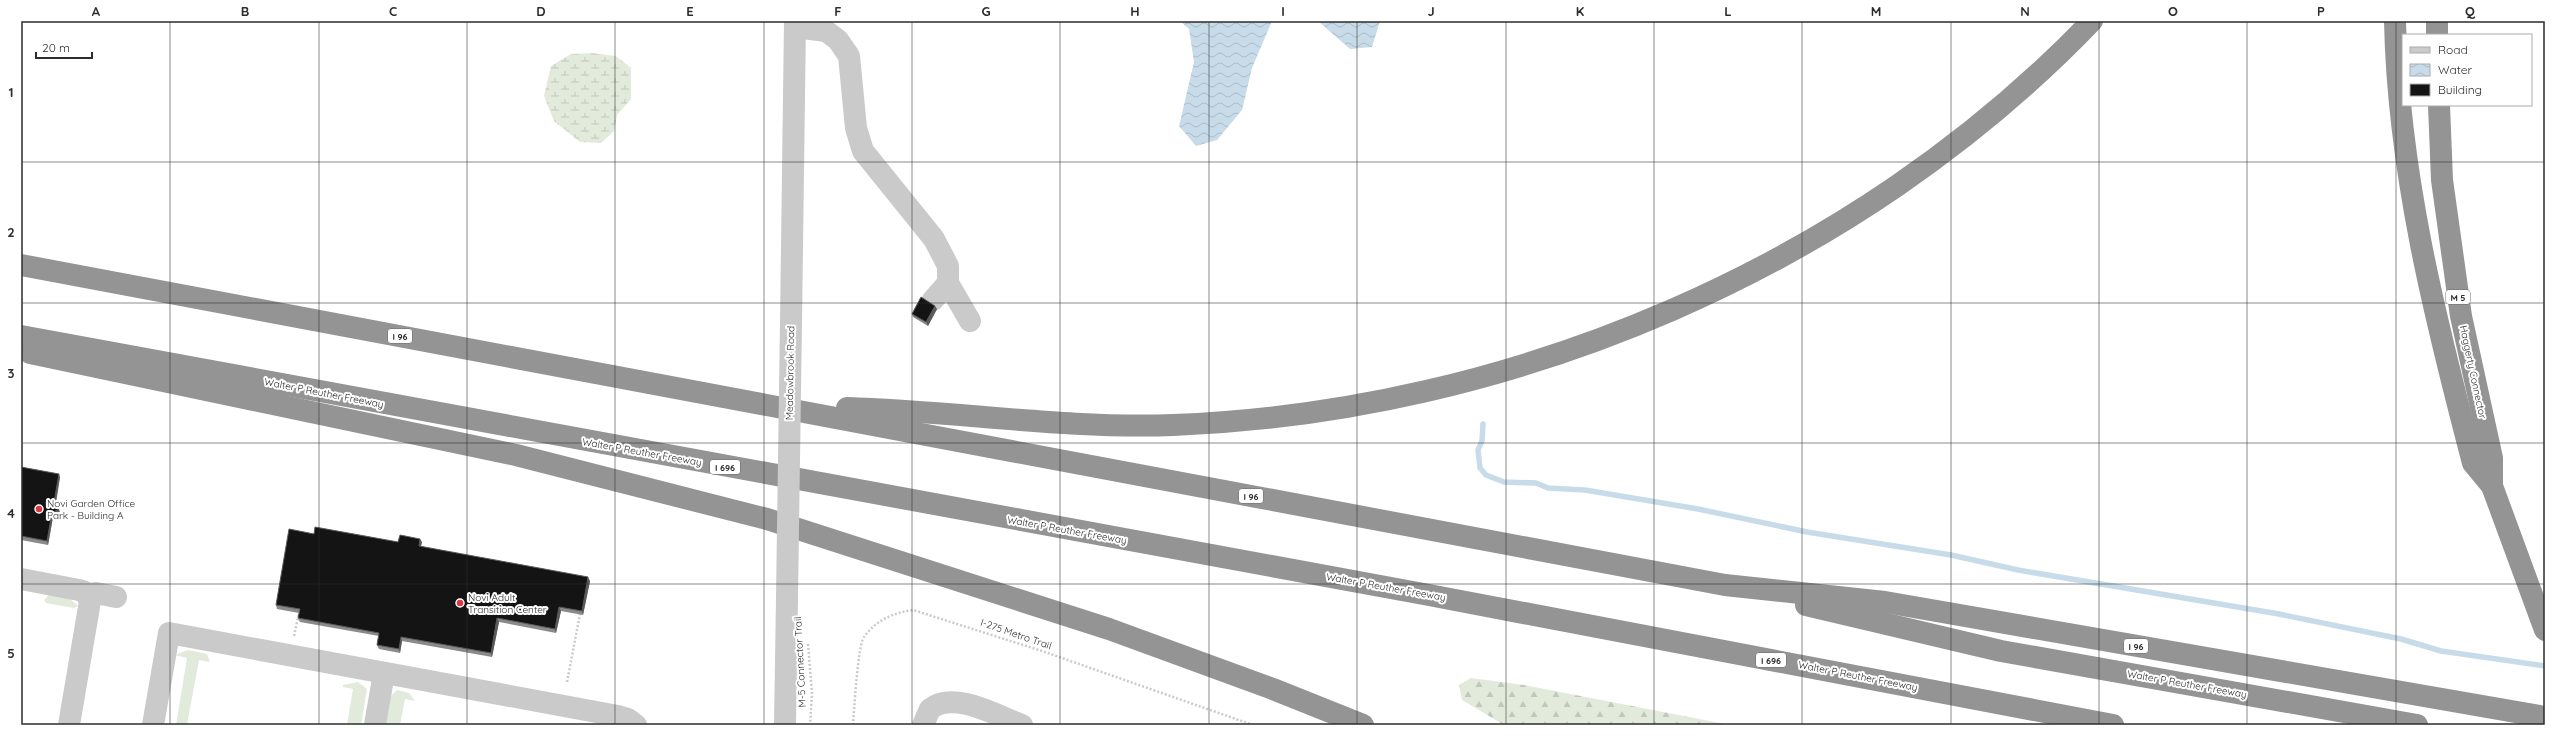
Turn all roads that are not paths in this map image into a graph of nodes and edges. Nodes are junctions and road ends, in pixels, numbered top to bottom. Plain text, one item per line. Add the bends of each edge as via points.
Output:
1 (2092, 21) edge
2 (2395, 21) edge
3 (2437, 21) edge
4 (795, 24) edge
5 (2437, 34) edge
6 (2439, 106) edge
7 (21, 265) edge
8 (948, 283) junction
9 (933, 300) dead end
10 (970, 321) dead end
11 (21, 336) edge
12 (21, 351) edge
13 (778, 407) junction
14 (2492, 486) junction
15 (21, 579) edge
16 (1725, 585) junction
17 (88, 596) junction
18 (116, 596) dead end
19 (2545, 630) edge
20 (384, 673) junction
21 (2545, 717) edge
22 (69, 725) edge
23 (153, 725) edge
24 (375, 725) edge
25 (636, 725) edge
26 (785, 725) edge
27 (923, 725) edge
28 (1022, 725) edge
29 (1363, 725) edge
30 (2113, 725) edge
31 (2417, 725) edge

1 - 13 highway via 2055,60 1958,142 1877,198 1798,247 1697,299 1593,342 1491,374 1393,399 1289,416 1172,425 1078,424 857,408
2 - 14 highway via 2405,150 2424,263 2473,463
3 - 5 highway
4 - 8 street via 826,31 838,40 849,56 856,128 863,151 934,239 948,266
4 - 26 street, Meadowbrook Road, bridge
6 - 14 highway, Haggerty Connector / M 5 via 2442,180 2461,316 2492,458
7 - 13 highway, I 96
8 - 9 street
8 - 10 street
11 - 30 highway, Walter P Reuther Freeway / I 696 via 1430,595
12 - 29 highway via 516,455 767,519 1109,629
13 - 16 highway, I 96
14 - 19 highway, Haggerty Connector / M 5
15 - 17 street via 79,590
16 - 21 highway, I 96 via 1885,602
16 - 31 highway, Walter P Reuther Freeway via 2001,651
17 - 18 street via 96,593
17 - 22 street via 89,606
20 - 23 street via 169,634
20 - 24 street
20 - 25 street via 618,716
27 - 28 street via 930,709 948,701 963,703

